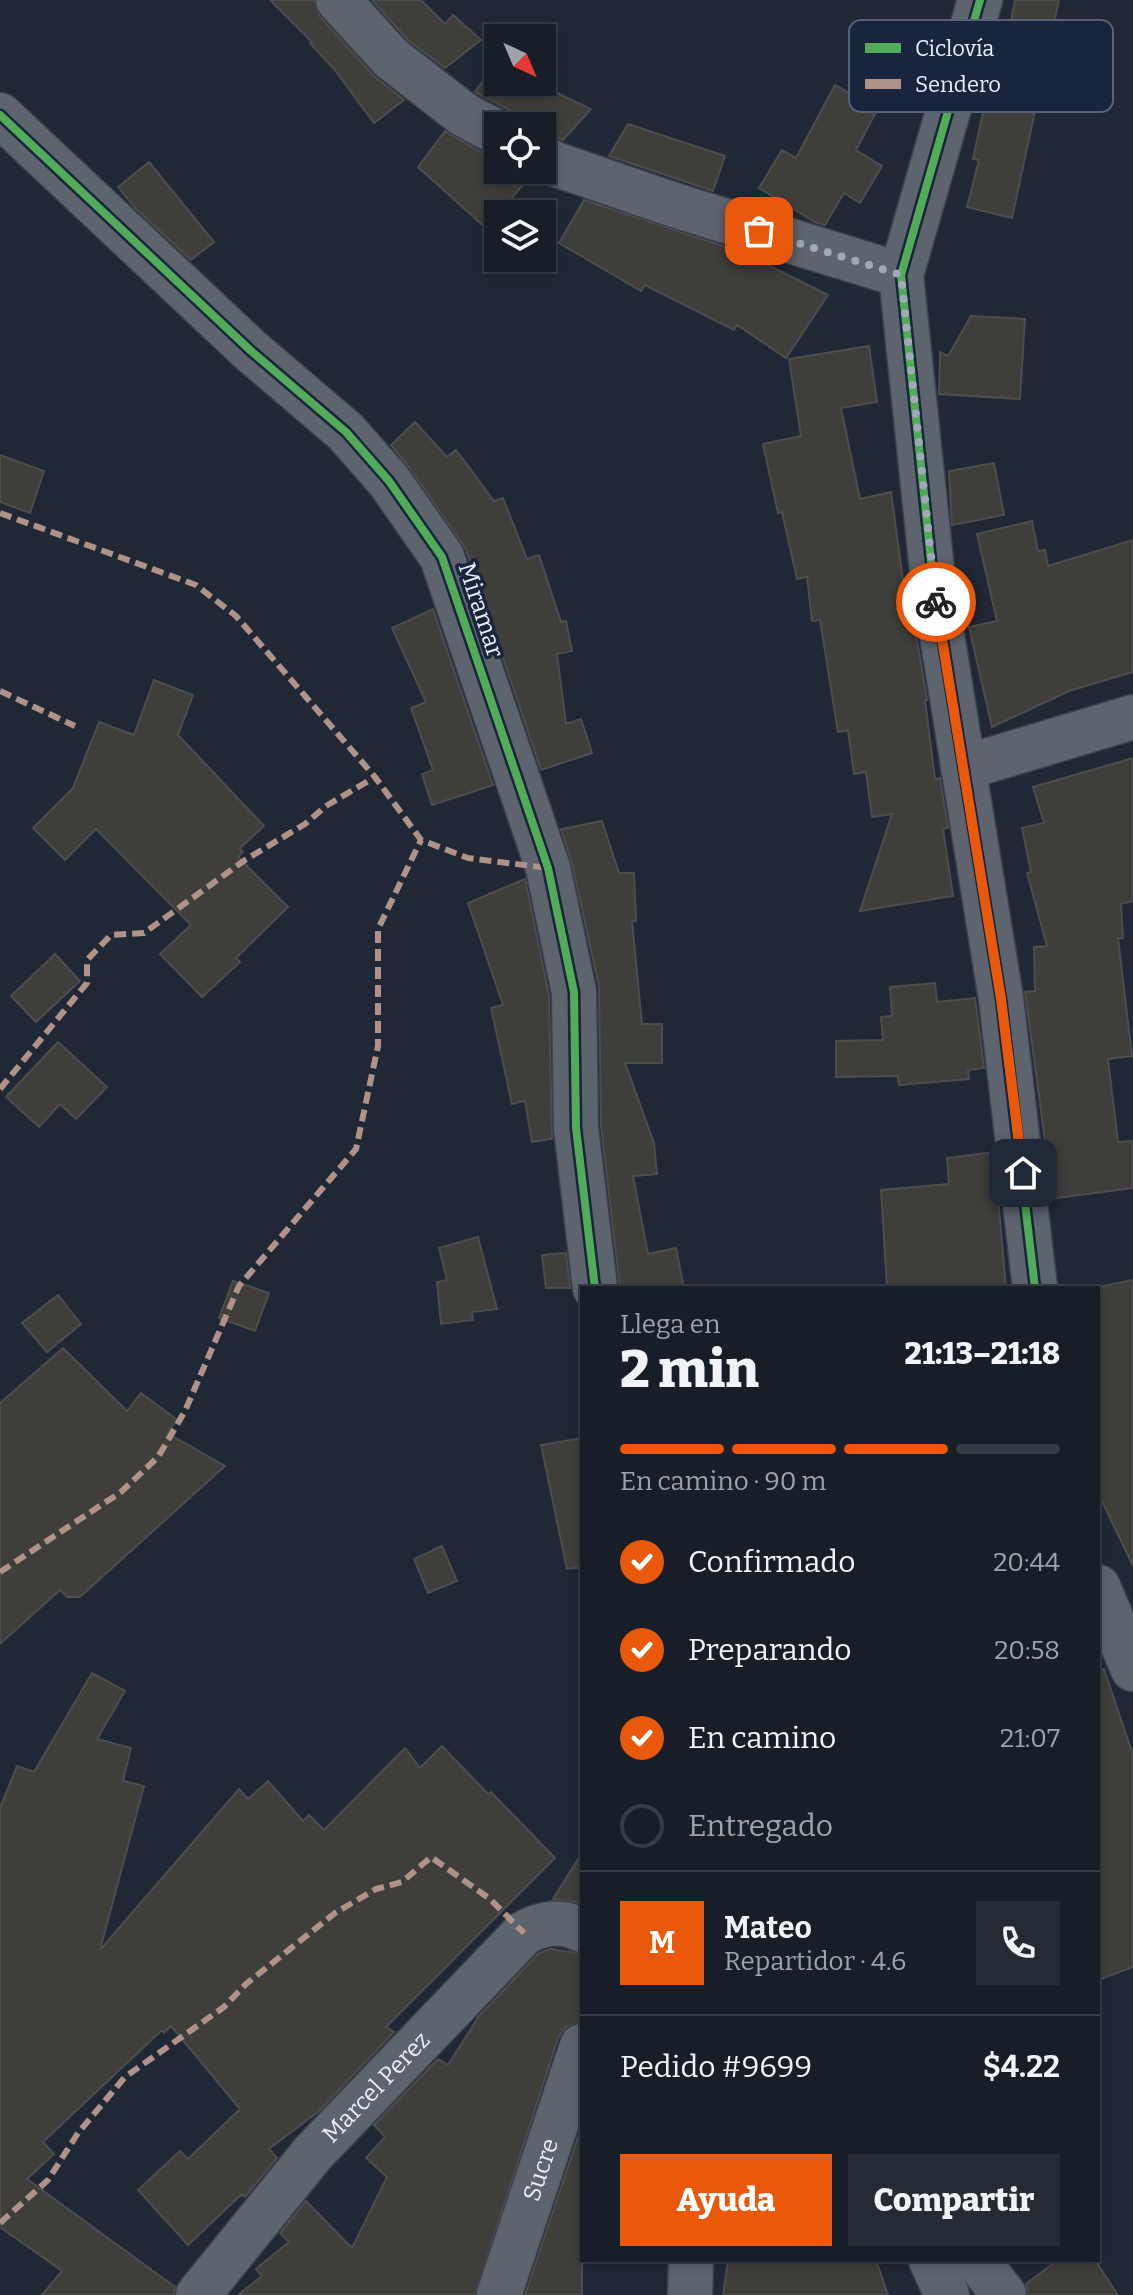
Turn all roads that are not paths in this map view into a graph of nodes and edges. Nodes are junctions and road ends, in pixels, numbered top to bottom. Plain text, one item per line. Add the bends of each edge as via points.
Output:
1 (338, 0) edge
2 (980, 0) edge
3 (974, 20) edge
4 (948, 112) edge
5 (0, 115) edge
6 (484, 125) edge
7 (556, 164) edge
8 (901, 275) junction
9 (1133, 717) edge
10 (963, 768) junction
11 (595, 1286) edge
12 (1035, 1286) edge
13 (1100, 1592) edge
14 (1133, 1669) edge
15 (580, 1929) edge
16 (580, 2052) edge
17 (691, 2262) edge
18 (932, 2262) edge
19 (979, 2262) edge
20 (198, 2295) edge
21 (499, 2295) edge
22 (690, 2295) edge
23 (947, 2295) edge
24 (1004, 2295) edge

1 - 6 street via 391,58
2 - 3 street
4 - 8 street
5 - 11 street, Miramar via 250,350 346,432 389,481 442,557 548,868 574,992 576,1128
7 - 8 street
8 - 10 street via 933,580
9 - 10 street
10 - 12 street via 1001,999
13 - 14 street
15 - 20 street, Marcel Perez via 545,1923 524,1933 313,2153
16 - 21 street, Sucre
17 - 22 street
18 - 23 street
19 - 24 street

